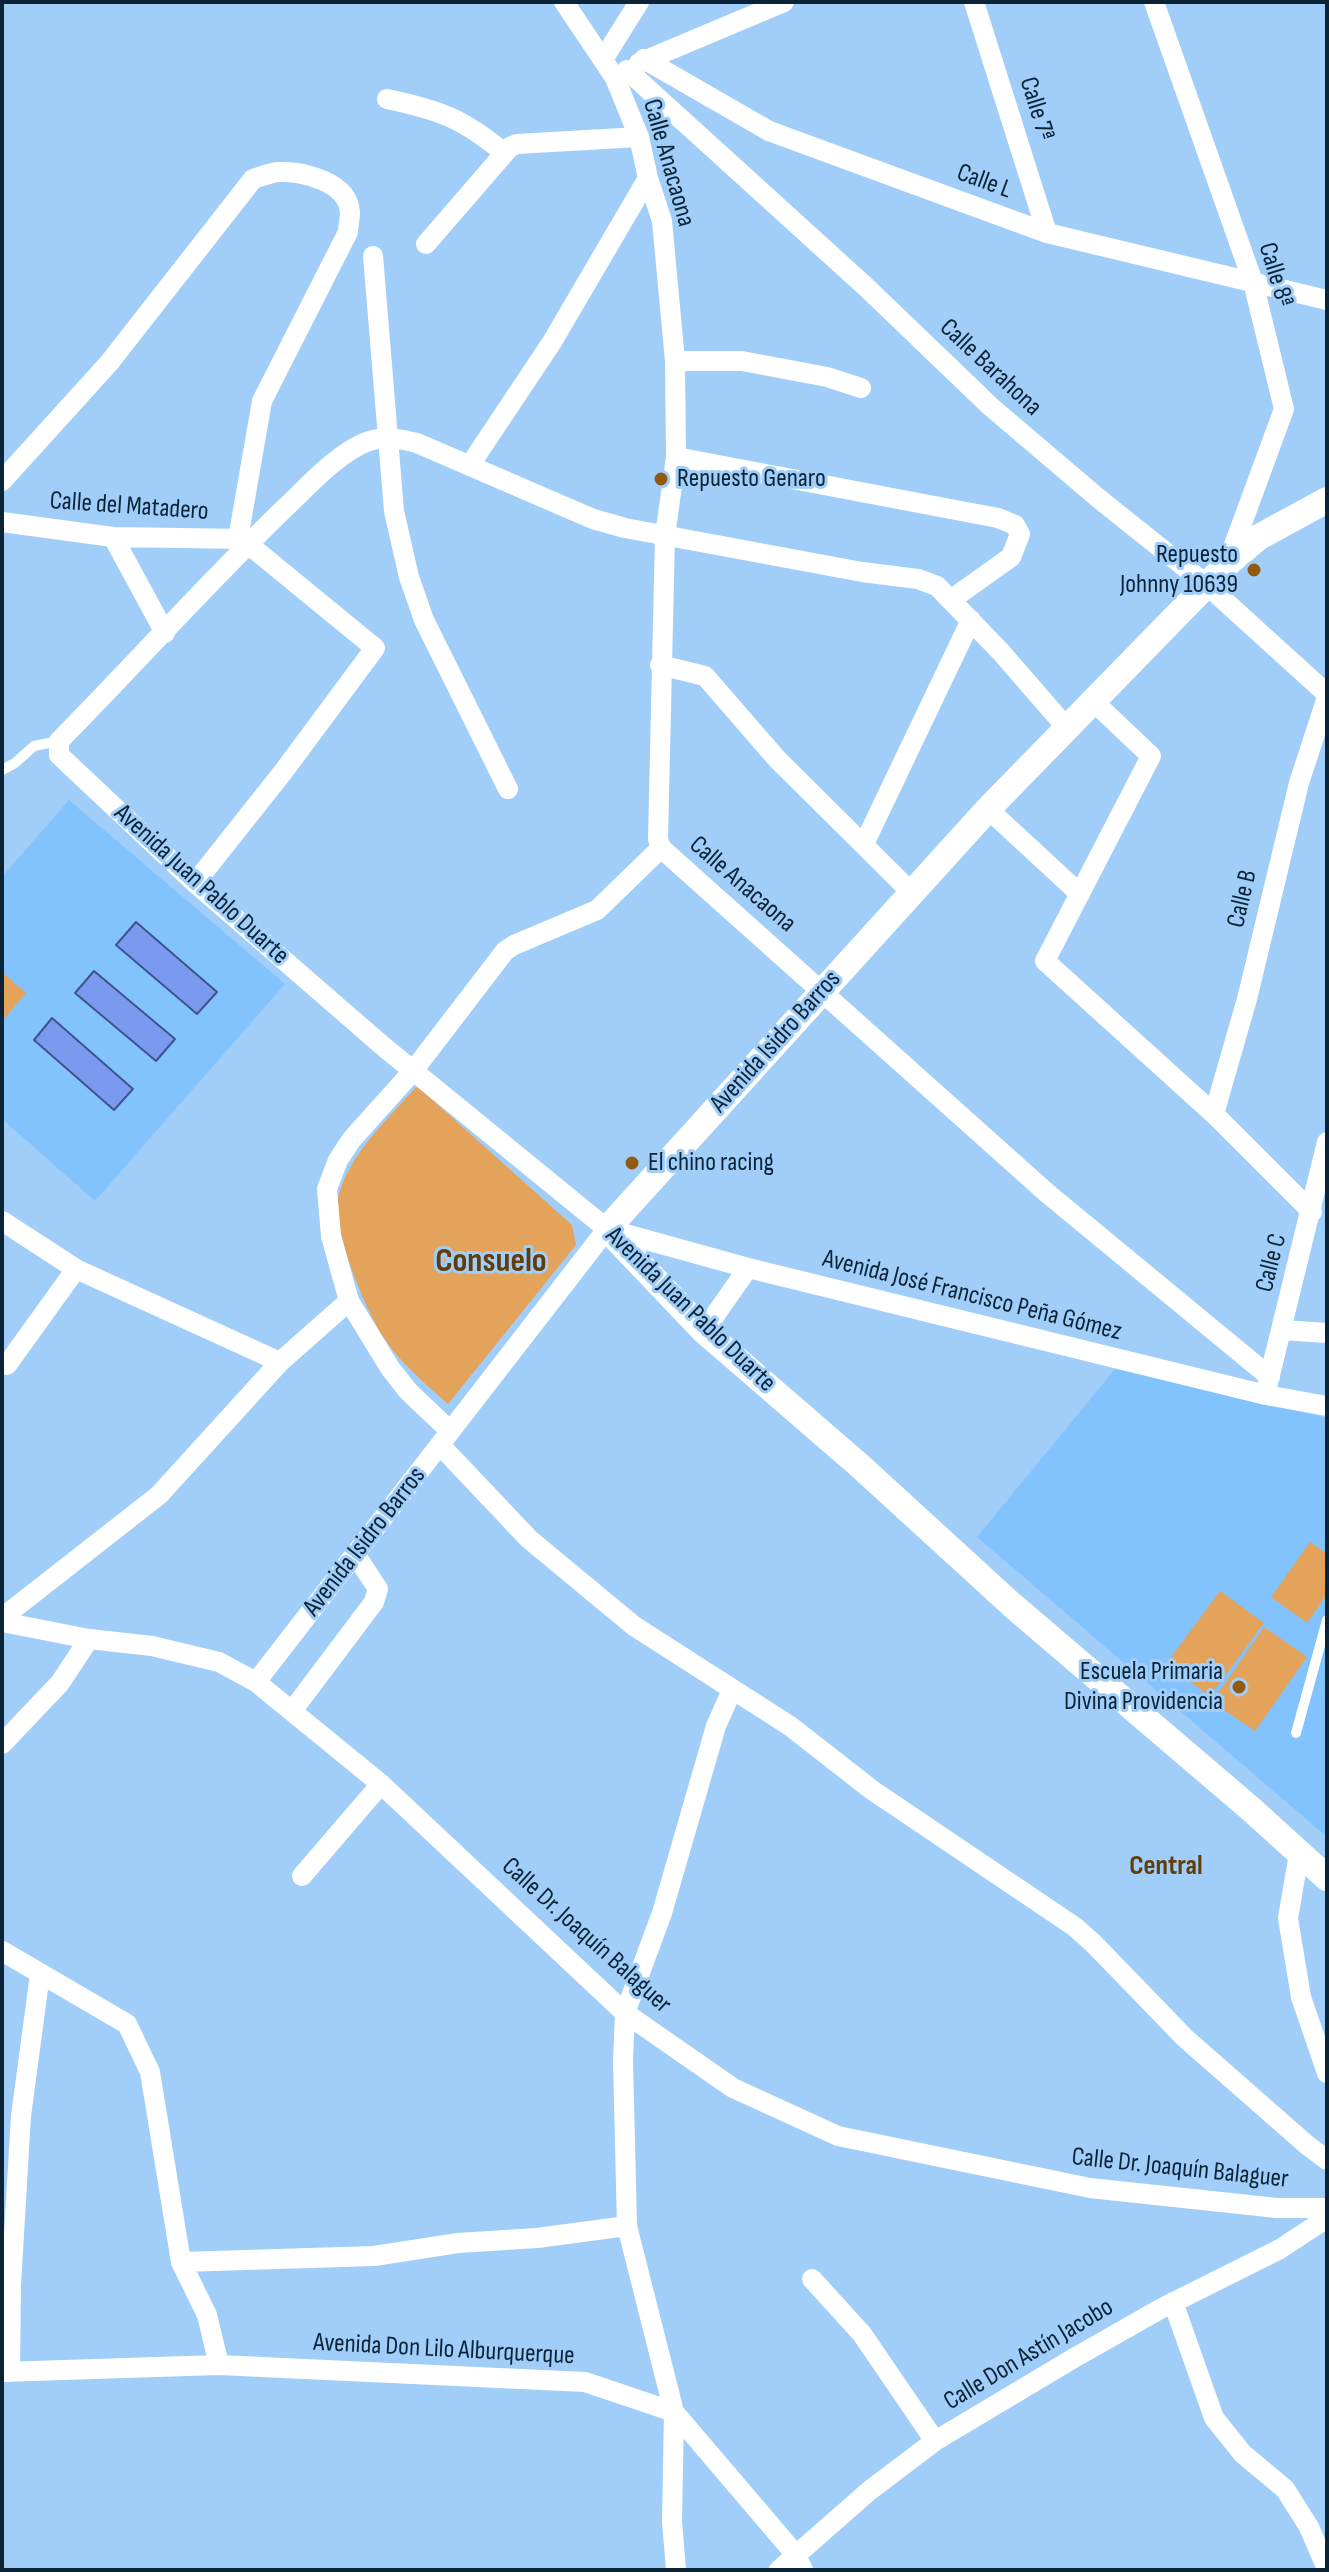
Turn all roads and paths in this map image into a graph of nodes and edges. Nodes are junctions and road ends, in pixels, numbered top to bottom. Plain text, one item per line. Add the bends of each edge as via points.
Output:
1 (564, 2) edge
2 (639, 2) edge
3 (784, 2) edge
4 (974, 2) edge
5 (1154, 2) edge
6 (604, 58) junction
7 (629, 69) junction
8 (387, 99) dead end
9 (639, 137) junction
10 (503, 152) junction
11 (648, 178) junction
12 (1047, 233) junction
13 (426, 244) dead end
14 (373, 256) dead end
15 (1253, 282) junction
16 (1327, 300) edge
17 (675, 361) junction
18 (861, 388) dead end
19 (389, 438) junction
20 (676, 457) junction
21 (470, 465) junction
22 (2, 481) edge
23 (1327, 500) edge
24 (2, 522) edge
25 (665, 536) junction
26 (113, 537) junction
27 (246, 541) junction
28 (1227, 564) junction
29 (1207, 585) junction
30 (952, 599) junction
31 (971, 620) junction
32 (165, 633) junction
33 (660, 665) junction
34 (1327, 695) edge
35 (1093, 701) junction
36 (1066, 727) junction
37 (59, 741) junction
38 (2, 770) edge
39 (508, 789) dead end
40 (988, 809) junction
41 (864, 844) junction
42 (661, 848) junction
43 (195, 883) junction
44 (912, 893) junction
45 (1080, 894) junction
46 (823, 991) junction
47 (413, 1071) junction
48 (1214, 1114) junction
49 (1327, 1142) edge
50 (1312, 1212) junction
51 (2, 1221) edge
52 (607, 1229) junction
53 (748, 1268) junction
54 (76, 1269) junction
55 (349, 1301) junction
56 (1282, 1330) junction
57 (704, 1331) junction
58 (1327, 1333) edge
59 (280, 1362) junction
60 (7, 1365) dead end
61 (1268, 1386) junction
62 (1327, 1406) edge
63 (444, 1438) junction
64 (355, 1554) junction
65 (2, 1620) edge
66 (1327, 1620) edge
67 (89, 1639) junction
68 (256, 1682) junction
69 (732, 1690) junction
70 (292, 1711) junction
71 (1296, 1733) dead end
72 (2, 1744) edge
73 (381, 1784) junction
74 (1299, 1854) junction
75 (302, 1876) dead end
76 (1327, 1878) edge
77 (2, 1951) edge
78 (40, 1974) junction
79 (625, 2013) junction
80 (1327, 2073) edge
81 (1327, 2160) edge
82 (1327, 2208) edge
83 (1327, 2218) edge
84 (627, 2226) junction
85 (181, 2262) junction
86 (812, 2279) dead end
87 (1173, 2302) junction
88 (219, 2365) junction
89 (6, 2372) edge
90 (674, 2412) junction
91 (935, 2441) junction
92 (799, 2562) edge
93 (1327, 2569) edge
94 (676, 2570) edge
95 (779, 2570) edge

1 - 6 street, Calle Barahona
2 - 6 street
3 - 7 street
4 - 12 street, Calle 7ª
5 - 15 street, Calle 8ª
6 - 7 street, Calle Barahona
7 - 9 street, Calle Anacaona
7 - 12 street, Calle L via 769,131
7 - 29 street, Calle Barahona via 990,406
8 - 10 street via 459,119
9 - 10 street via 517,144
9 - 11 street, Calle Anacaona
10 - 13 street
11 - 17 street, Calle Anacaona via 662,221
11 - 21 street via 552,342
12 - 15 street, Calle L
14 - 19 street
15 - 16 street, Calle L
15 - 28 street, Calle 8ª via 1284,409
17 - 18 street via 742,361
17 - 20 street, Calle Anacaona
19 - 21 street via 417,443
19 - 27 street via 354,448
19 - 39 street via 394,511 409,577 424,620
20 - 25 street, Calle Anacaona
20 - 30 street via 1015,525 1020,534 1011,557
21 - 25 street via 593,519
22 - 27 street via 109,363 253,179 275,172 318,178 340,191 351,210 348,232 262,401
23 - 28 street, Avenida Isidro Barros via 1259,537
24 - 26 street, Calle del Matadero
25 - 30 street via 918,579
25 - 33 street, Calle Anacaona
26 - 27 street, Calle del Matadero
26 - 32 street
27 - 32 street
27 - 43 street via 375,648
28 - 29 street, Avenida Isidro Barros
29 - 34 street, Calle Barahona
29 - 35 street, Avenida Isidro Barros
30 - 31 street
31 - 36 street
31 - 41 street
32 - 37 street
33 - 41 street via 705,676 777,759
33 - 42 street, Calle Anacaona
34 - 48 street, Calle B via 1299,783
35 - 36 street, Avenida Isidro Barros
35 - 45 street via 1151,756
36 - 40 street, Avenida Isidro Barros
37 - 38 lane via 34,746
37 - 43 street, Avenida Juan Pablo Duarte via 59,755
40 - 44 street, Avenida Isidro Barros
40 - 45 street
41 - 44 street
42 - 46 street, Calle Anacaona
42 - 47 street via 597,910 509,947
43 - 47 street, Avenida Juan Pablo Duarte
44 - 46 street, Avenida Isidro Barros
45 - 48 street via 1045,961
46 - 52 street, Avenida Isidro Barros
46 - 61 street, Calle Anacaona
47 - 52 street, Avenida Juan Pablo Duarte
47 - 55 street via 359,1129 329,1181 331,1236
48 - 50 street
49 - 50 street, Calle C
50 - 56 street, Calle C
51 - 54 street
52 - 53 street, Avenida José Francisco Peña Gómez
52 - 57 street, Avenida Juan Pablo Duarte
52 - 63 street, Avenida Isidro Barros
53 - 57 street
53 - 61 street, Avenida José Francisco Peña Gómez
54 - 59 street
54 - 60 street
55 - 59 street
55 - 63 street via 390,1368
56 - 58 street
56 - 61 street, Calle C
57 - 74 street, Avenida Juan Pablo Duarte
59 - 65 street via 159,1495
61 - 62 street, Avenida José Francisco Peña Gómez
63 - 64 street, Avenida Isidro Barros
63 - 69 street via 536,1546 634,1626
64 - 68 street, Avenida Isidro Barros
64 - 70 street via 378,1589 374,1602
65 - 67 street, Calle Dr. Joaquín Balaguer
66 - 71 lane
67 - 68 street, Calle Dr. Joaquín Balaguer via 152,1646 219,1662
67 - 72 street via 60,1683
68 - 70 street, Calle Dr. Joaquín Balaguer
69 - 79 street
69 - 81 street via 1075,1927 1185,2038
70 - 73 street, Calle Dr. Joaquín Balaguer
73 - 75 street
73 - 79 street, Calle Dr. Joaquín Balaguer
74 - 76 street, Avenida Juan Pablo Duarte
74 - 80 street via 1288,1918 1301,1997
77 - 78 street
78 - 85 street via 127,2024 139,2048 150,2072
78 - 89 street via 21,2116
79 - 82 street, Calle Dr. Joaquín Balaguer via 733,2088 838,2136 1090,2188 1277,2208
79 - 84 street
83 - 87 street, Calle Don Astín Jacobo via 1280,2249
84 - 85 street via 374,2256
84 - 90 street
85 - 88 street via 207,2315
86 - 91 street via 862,2334
87 - 91 street, Calle Don Astín Jacobo
87 - 93 street via 1214,2418 1243,2454 1285,2489
88 - 89 street, Avenida Don Lilo Alburquerque
88 - 90 street, Avenida Don Lilo Alburquerque via 585,2382
90 - 92 street
90 - 94 street
91 - 92 street, Calle Don Astín Jacobo via 869,2491
92 - 95 street, Calle Don Astín Jacobo

